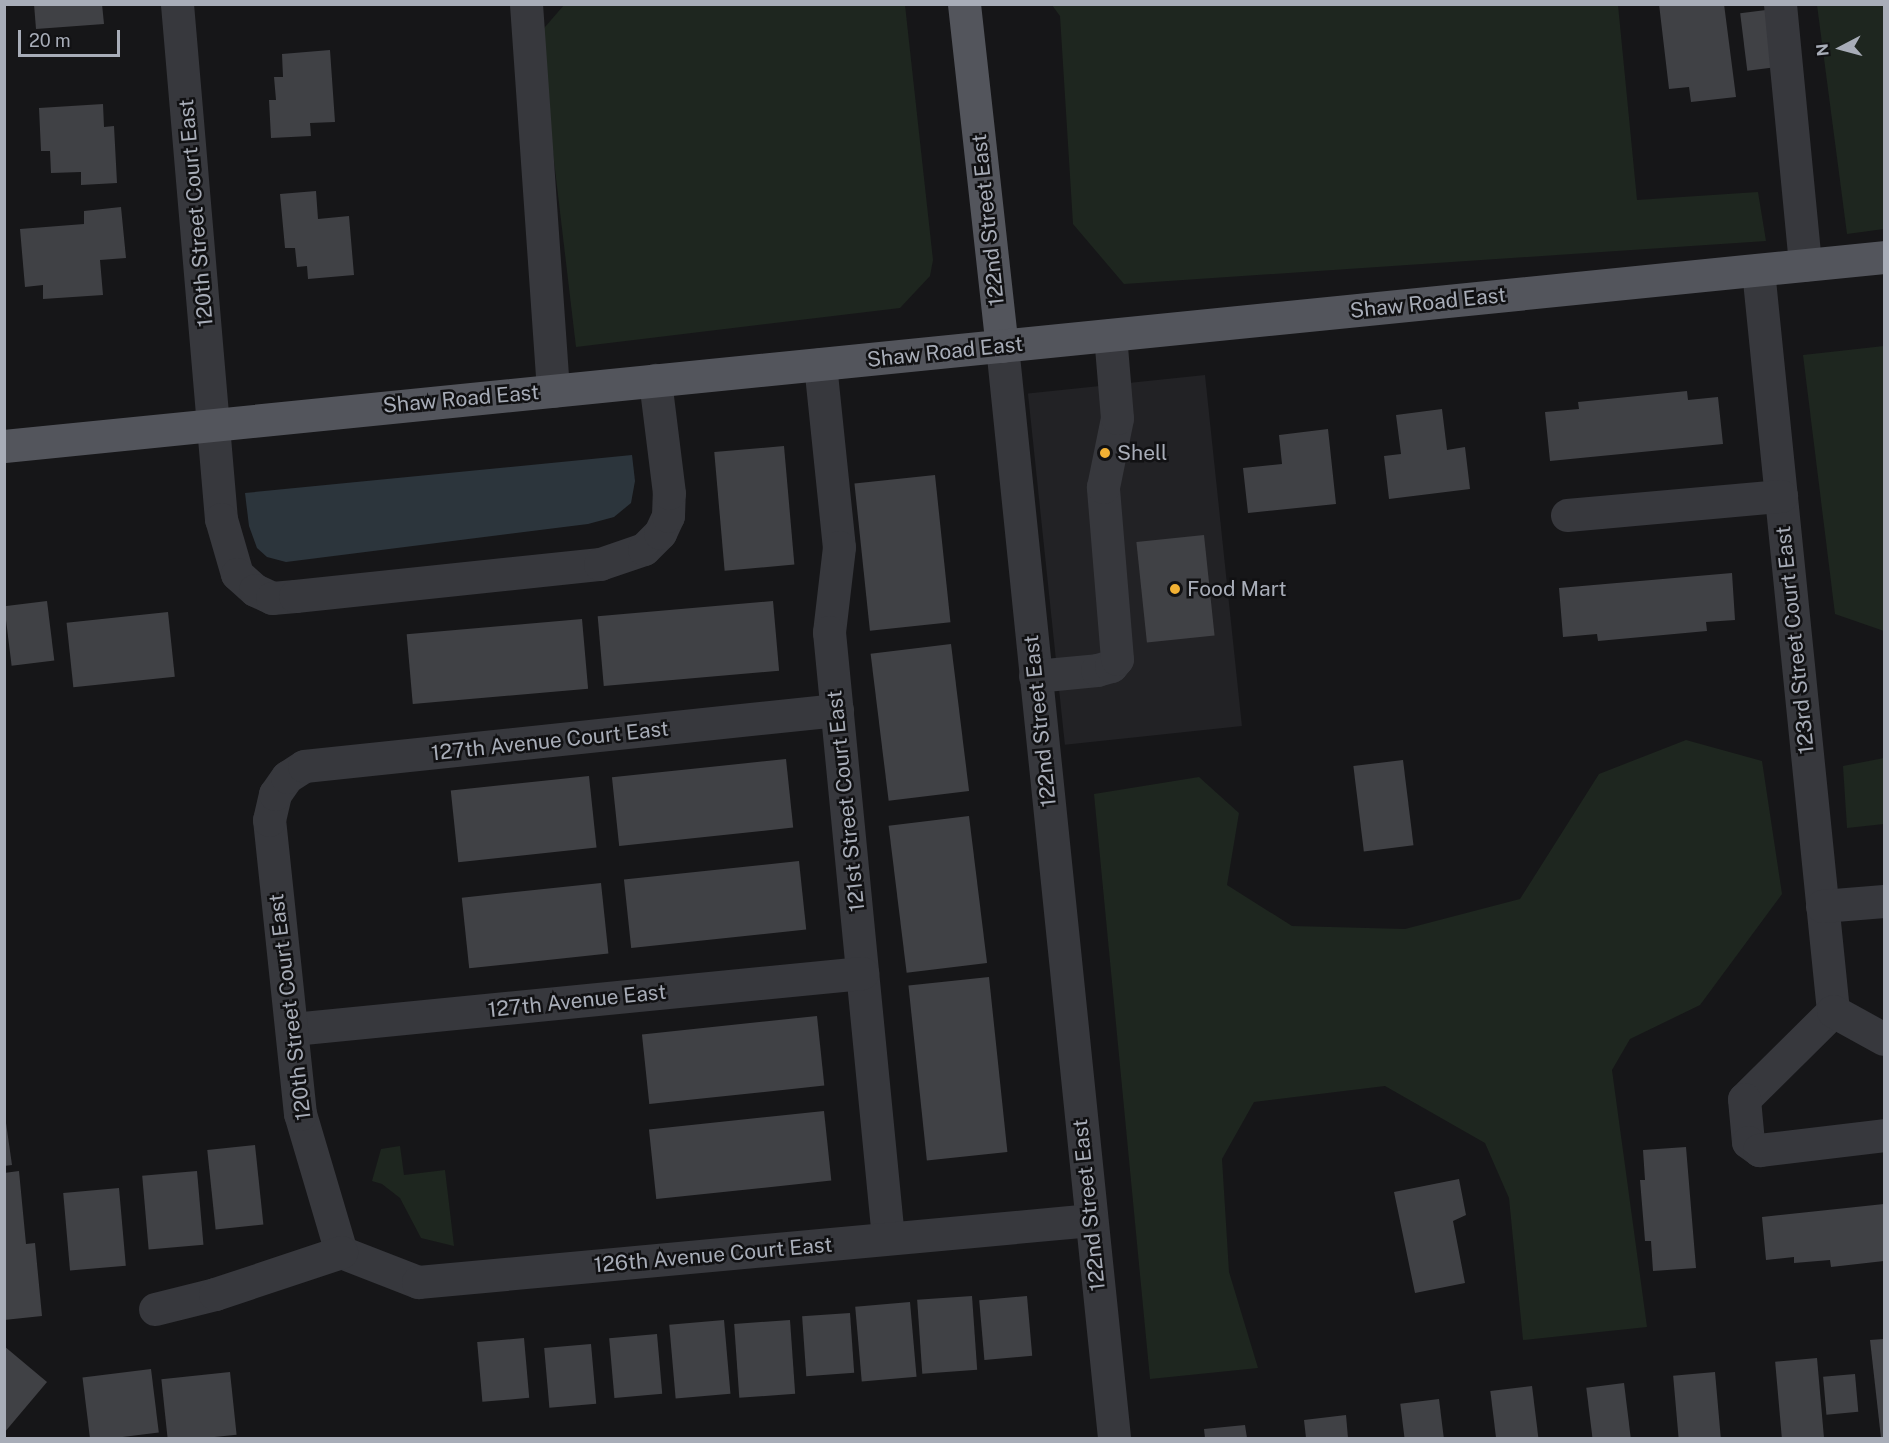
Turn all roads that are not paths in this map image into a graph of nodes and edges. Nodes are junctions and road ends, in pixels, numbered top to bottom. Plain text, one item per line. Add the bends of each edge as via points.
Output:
1 (177, 4) edge
2 (526, 4) edge
3 (964, 4) edge
4 (1780, 4) edge
5 (1884, 257) edge
6 (1805, 265) junction
7 (1758, 270) junction
8 (1110, 335) junction
9 (1002, 346) junction
10 (820, 364) junction
11 (655, 380) junction
12 (553, 391) junction
13 (214, 422) junction
14 (4, 446) edge
15 (1781, 496) junction
16 (1567, 514) dead end
17 (1035, 676) junction
18 (837, 710) junction
19 (275, 794) joint
20 (1884, 902) edge
21 (1822, 906) junction
22 (862, 972) junction
23 (1833, 1011) junction
24 (292, 1029) junction
25 (1884, 1039) edge
26 (1884, 1135) edge
27 (1091, 1220) junction
28 (888, 1238) junction
29 (341, 1252) junction
30 (155, 1309) dead end
31 (1114, 1438) edge

1 - 13 street, 120th Street Court East
2 - 12 street
3 - 9 main road, 122nd Street East
4 - 6 street
5 - 6 main road, Shaw Road East
6 - 7 main road, Shaw Road East
7 - 8 main road, Shaw Road East
7 - 15 street, 123rd Street Court East
8 - 9 main road, Shaw Road East
8 - 17 street via 1117,418 1102,487 1117,658 1111,666 1097,670
9 - 10 main road, Shaw Road East
9 - 17 street, 122nd Street East
10 - 11 main road, Shaw Road East
10 - 18 street, 121st Street Court East via 839,547 829,632
11 - 12 main road, Shaw Road East
11 - 13 street, 120th Street Court East via 669,493 668,516 660,533 644,549 600,564 295,596 272,597 255,590 237,574 221,519
12 - 13 main road, Shaw Road East
13 - 14 main road, Shaw Road East
15 - 16 street
15 - 21 street, 123rd Street Court East
17 - 27 street, 122nd Street East
18 - 19 street, 127th Avenue Court East via 304,766 286,777
18 - 22 street, 121st Street Court East
19 - 24 street, 120th Street Court East via 269,820
20 - 21 street
21 - 23 street, 123rd Street Court East
22 - 24 street, 127th Avenue East
22 - 28 street, 121st Street Court East
23 - 25 street
23 - 26 street via 1744,1099 1748,1142 1759,1150
24 - 29 street, 120th Street Court East via 300,1114
27 - 28 street, 126th Avenue Court East
27 - 31 street, 122nd Street East
28 - 29 street, 126th Avenue Court East via 418,1282
29 - 30 street via 215,1294

